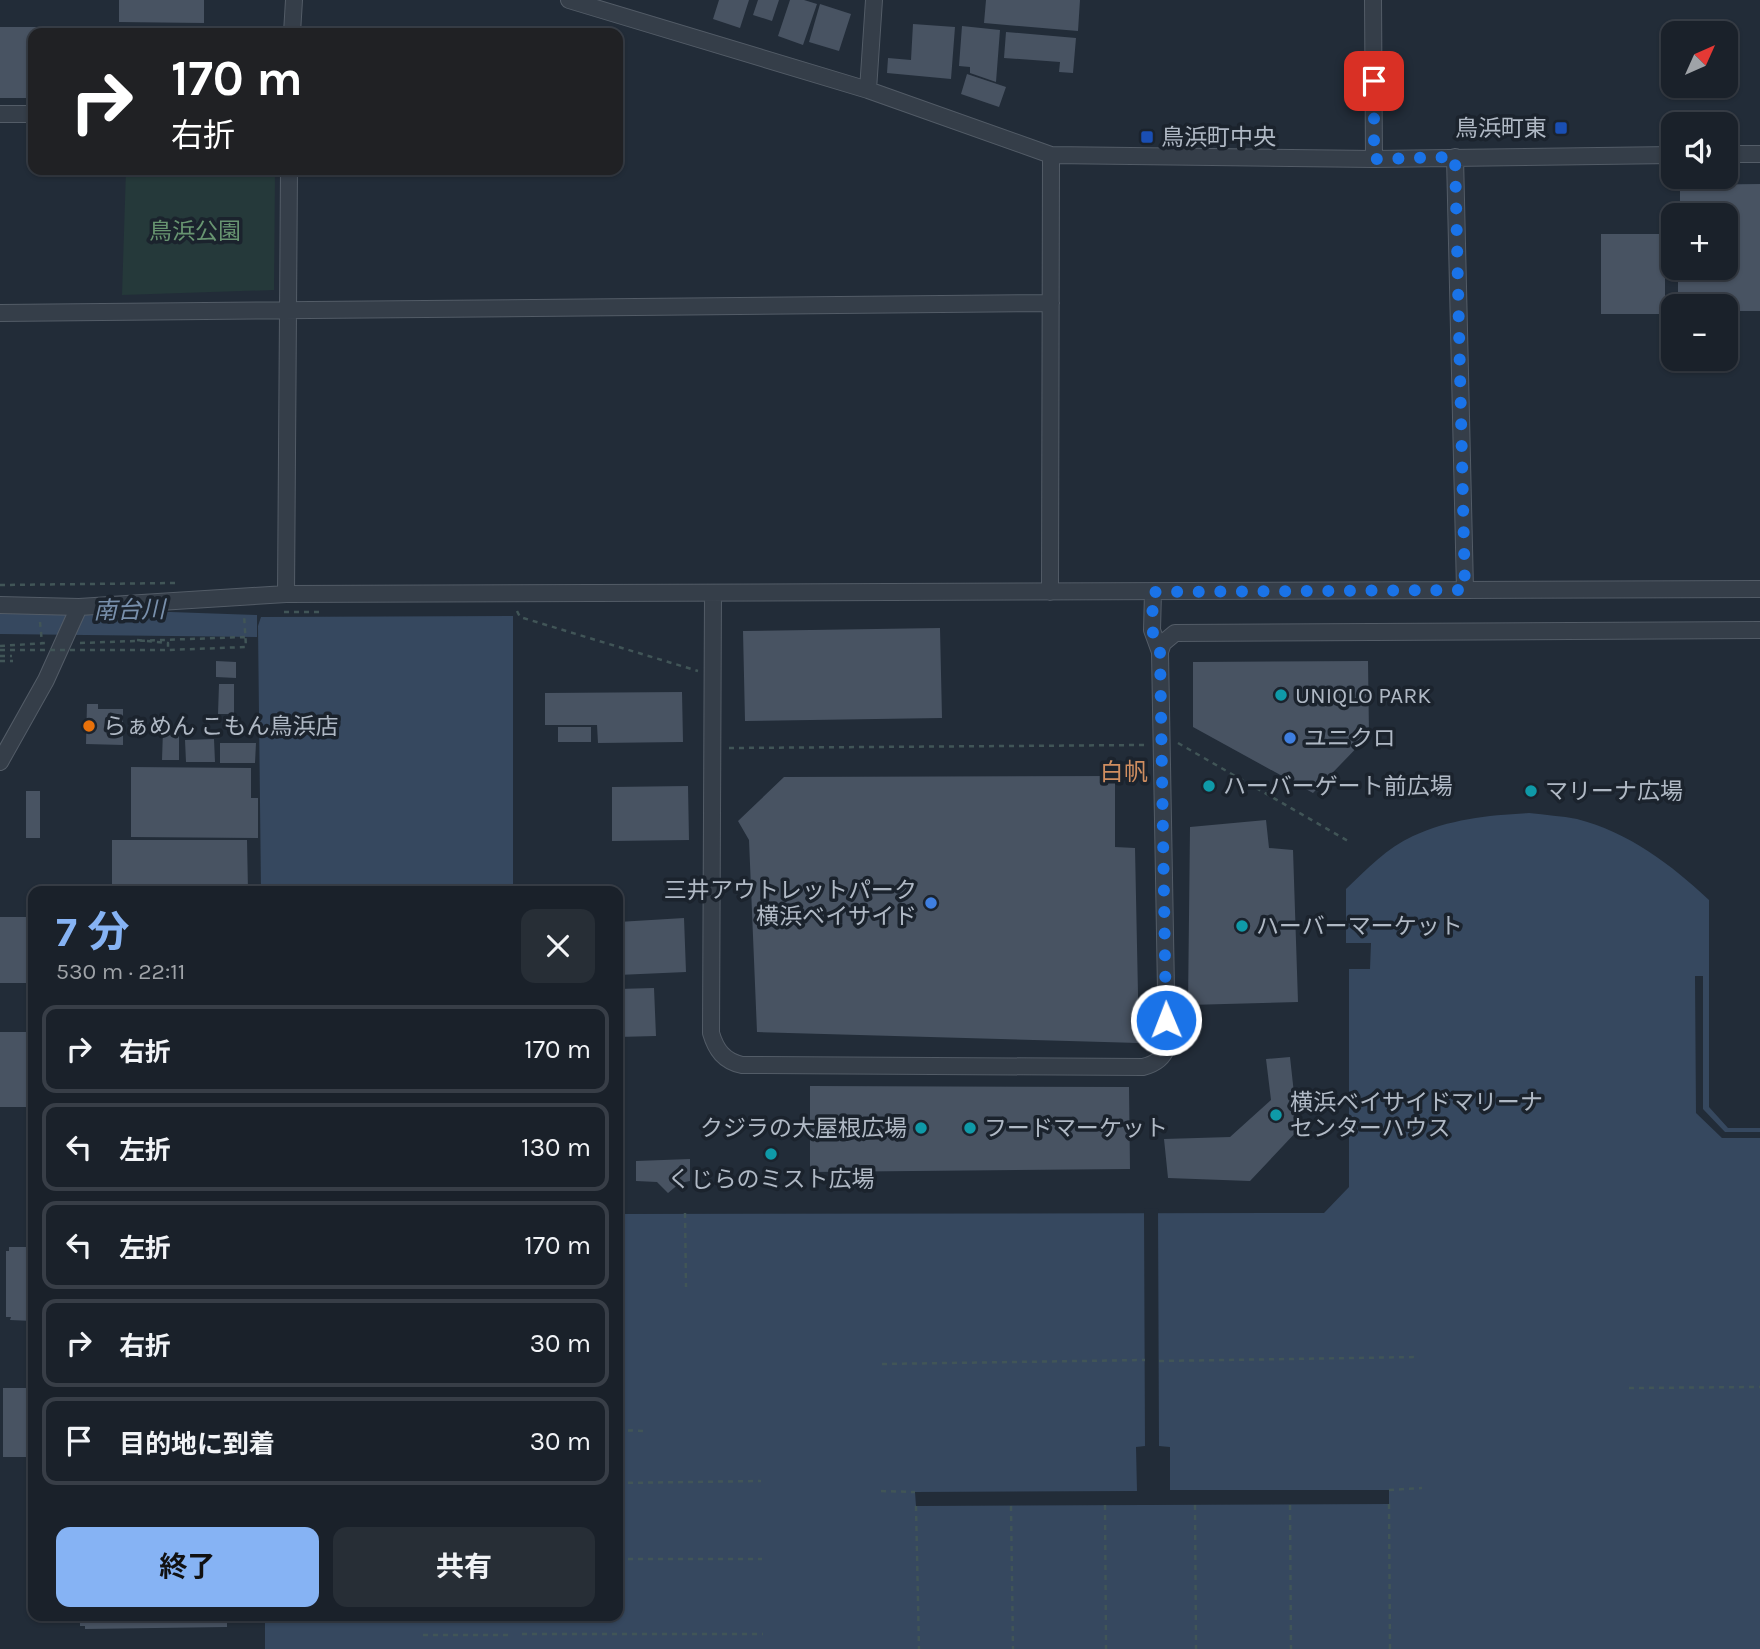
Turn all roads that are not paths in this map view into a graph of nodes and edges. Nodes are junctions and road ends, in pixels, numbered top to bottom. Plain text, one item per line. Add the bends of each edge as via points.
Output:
1 (294, 0) edge
2 (569, 0) edge
3 (874, 0) edge
4 (1373, 0) edge
5 (292, 28) edge
6 (868, 90) junction
7 (0, 114) edge
8 (28, 114) edge
9 (1760, 154) edge
10 (1051, 155) junction
11 (1661, 155) edge
12 (1738, 155) edge
13 (1455, 157) junction
14 (1374, 159) junction
15 (289, 175) edge
16 (1051, 303) junction
17 (288, 311) junction
18 (0, 313) edge
19 (1760, 589) edge
20 (1465, 590) junction
21 (1153, 592) junction
22 (1050, 593) junction
23 (286, 594) junction
24 (713, 594) junction
25 (0, 605) edge
26 (79, 607) junction
27 (1760, 630) edge
28 (1160, 652) junction
29 (0, 762) edge

1 - 5 street
2 - 6 street
3 - 6 street
4 - 14 street
6 - 10 street
7 - 8 street
9 - 12 street
10 - 14 street
10 - 16 street
11 - 13 street
13 - 14 street
13 - 20 street
15 - 17 street
16 - 17 street
16 - 22 street
17 - 18 street
17 - 23 street
19 - 20 street
20 - 21 street
21 - 22 street
21 - 28 street via 1152,630
22 - 24 street
23 - 24 street
23 - 26 street
24 - 28 street via 711,1032 724,1057 742,1065 1155,1064 1167,1046
25 - 26 street
26 - 29 street via 46,680
27 - 28 street via 1175,633

